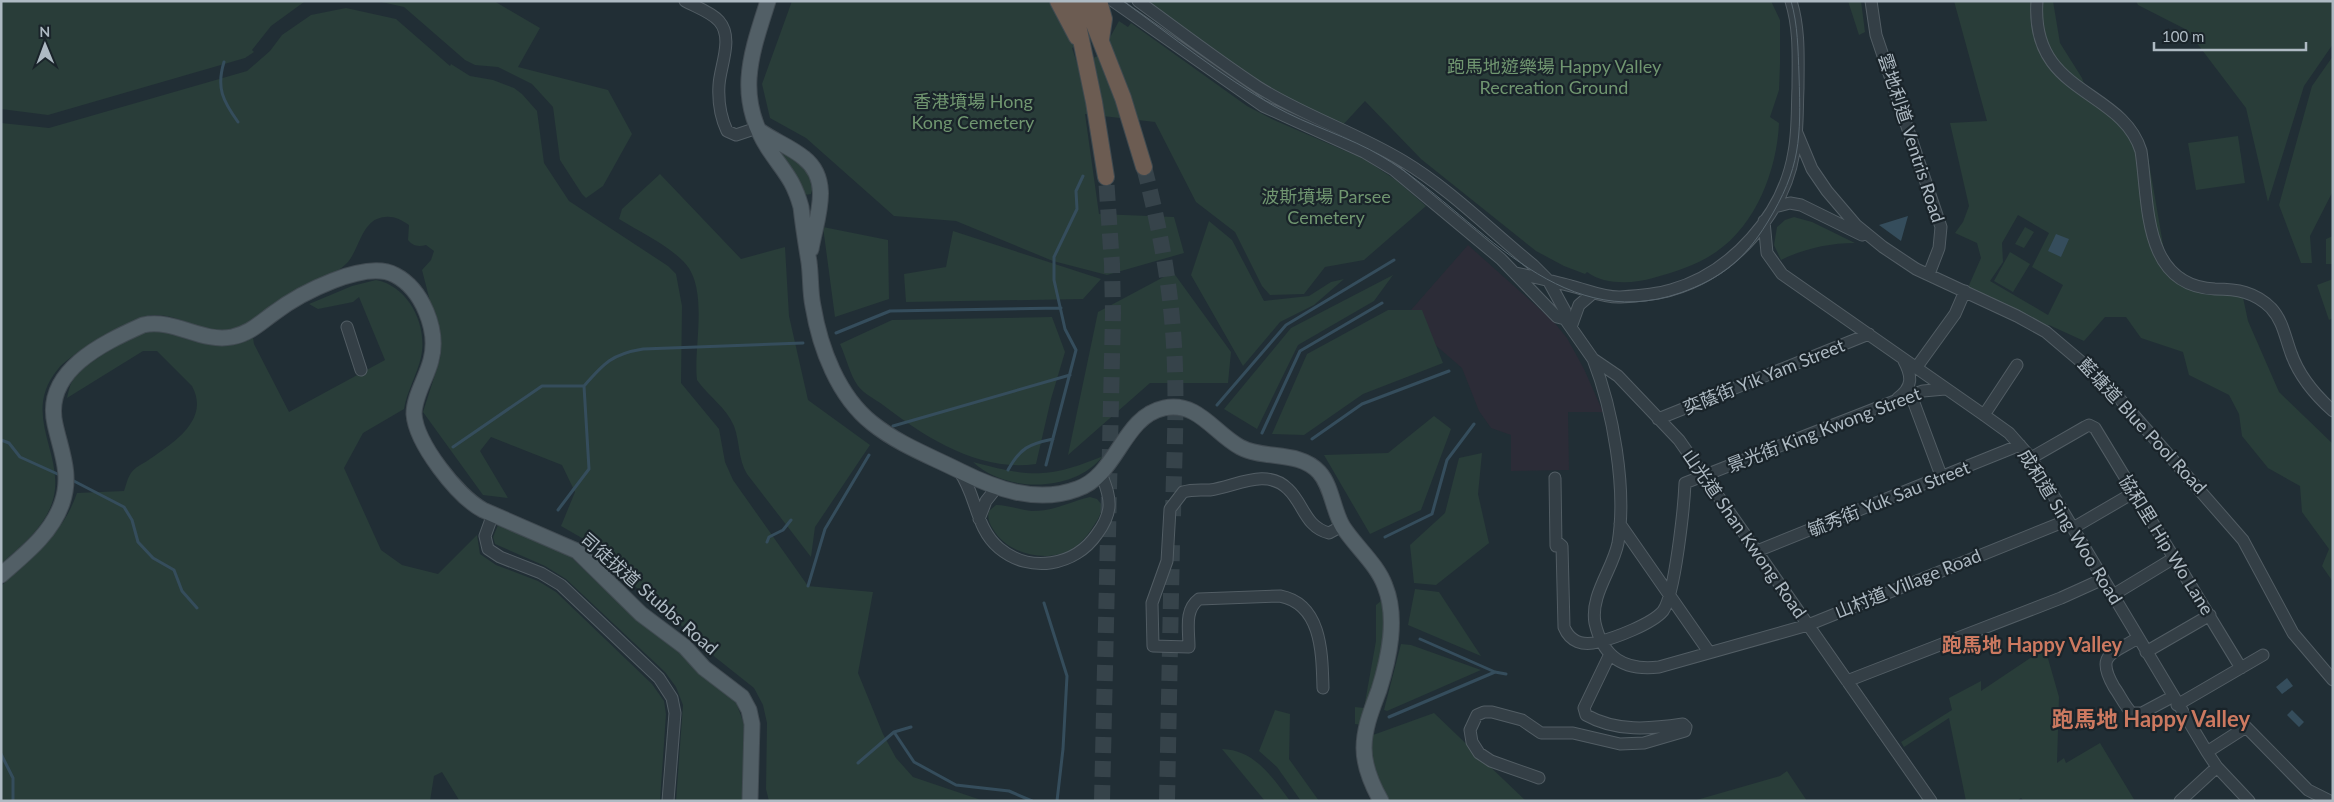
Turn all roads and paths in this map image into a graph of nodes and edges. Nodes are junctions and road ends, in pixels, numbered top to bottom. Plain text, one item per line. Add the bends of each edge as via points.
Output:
1 (685, 1) edge
2 (768, 1) edge
3 (1058, 1) edge
4 (1073, 1) edge
5 (1084, 1) edge
6 (1099, 1) edge
7 (1113, 1) edge
8 (1138, 1) edge
9 (1791, 1) edge
10 (1871, 1) edge
11 (2037, 1) edge
12 (1101, 39) junction
13 (1080, 43) junction
14 (757, 128) junction
15 (1797, 133) junction
16 (1144, 167) tunnel mouth
17 (1106, 177) tunnel mouth
18 (821, 186) junction
19 (798, 196) junction
20 (1774, 207) junction
21 (1764, 221) junction
22 (1883, 246) junction
23 (809, 262) junction
24 (1516, 272) junction
25 (1929, 274) junction
26 (1548, 280) junction
27 (1965, 291) junction
28 (1592, 293) junction
29 (1568, 323) junction
30 (347, 327) dead end
31 (1869, 334) junction
32 (1593, 359) junction
33 (1903, 359) junction
34 (2017, 365) dead end
35 (1916, 368) junction
36 (361, 370) dead end
37 (1618, 376) junction
38 (1945, 389) junction
39 (1605, 391) junction
40 (1911, 395) junction
41 (1896, 400) junction
42 (2333, 411) edge
43 (1984, 415) junction
44 (1658, 419) junction
45 (2020, 445) junction
46 (2031, 458) junction
47 (959, 470) junction
48 (1101, 473) junction
49 (1703, 475) junction
50 (1555, 478) dead end
51 (1942, 478) junction
52 (997, 487) junction
53 (2133, 492) junction
54 (493, 514) junction
55 (979, 519) junction
56 (1620, 524) junction
57 (2071, 524) junction
58 (1342, 526) junction
59 (1556, 541) junction
60 (1756, 551) junction
61 (2174, 558) junction
62 (1, 575) edge
63 (2103, 579) junction
64 (1669, 594) junction
65 (2113, 595) junction
66 (1557, 605) dead end
67 (2210, 615) junction
68 (1808, 625) junction
69 (2138, 638) junction
70 (1602, 642) junction
71 (1709, 652) junction
72 (2146, 652) junction
73 (1610, 654) junction
74 (2264, 655) dead end
75 (2242, 668) junction
76 (2333, 680) edge
77 (1847, 681) junction
78 (1323, 688) dead end
79 (2175, 701) junction
80 (2207, 752) junction
81 (2217, 767) junction
82 (1539, 778) dead end
83 (668, 801) edge
84 (750, 801) edge
85 (1381, 801) edge
86 (1931, 801) edge
87 (2180, 801) edge
88 (2249, 801) edge
89 (2330, 801) edge

1 - 14 street via 716,18 724,31 726,46 720,71 719,98 727,131 736,135
2 - 14 main road via 749,71 749,98
3 - 13 highway
4 - 13 highway
5 - 12 highway
6 - 12 highway via 1104,18
7 - 24 street via 1257,102 1364,152 1394,170
8 - 26 street via 1259,87 1368,142 1427,177
9 - 15 street via 1798,36
10 - 25 street, 雲地利道 Ventris Road via 1876,35 1941,226 1939,248
11 - 42 street via 2040,37 2052,62 2073,83 2124,122 2136,137 2141,151 2152,235 2161,259 2175,274 2193,285 2243,291 2267,305 2282,324 2291,355 2302,377
12 - 16 highway
13 - 17 highway
14 - 18 main road via 804,158
14 - 19 main road via 790,176
15 - 20 street via 1789,172
15 - 22 street, 藍塘道 Blue Pool Road via 1812,169 1827,192 1856,225
18 - 19 main road via 811,200
18 - 23 main road
19 - 23 main road
20 - 21 street
20 - 22 street, 藍塘道 Blue Pool Road via 1801,205
21 - 28 street via 1722,265 1684,285 1672,290 1619,297
21 - 31 street, 成和道 Sing Woo Road via 1767,253 1782,274
22 - 25 street, 藍塘道 Blue Pool Road via 1908,265
23 - 47 main road via 810,292 817,325 828,359 845,392 879,429
24 - 26 street
24 - 29 street via 1557,317
25 - 27 street, 藍塘道 Blue Pool Road
26 - 28 street
26 - 29 street, 山光道 Shan Kwong Road
27 - 35 street via 1955,314
27 - 76 street, 藍塘道 Blue Pool Road via 2046,332 2105,382 2232,525 2250,552 2292,633
28 - 29 street via 1579,305
29 - 32 street, 山光道 Shan Kwong Road
30 - 36 street
31 - 33 street, 成和道 Sing Woo Road
31 - 44 street, 奕蔭街 Yik Yam Street
32 - 37 street, 山光道 Shan Kwong Road
32 - 39 street, 山村道 Village Road
33 - 35 street, 成和道 Sing Woo Road
33 - 41 street via 1911,382 1908,390
34 - 43 street
35 - 38 street, 成和道 Sing Woo Road
37 - 39 street via 1609,381
37 - 44 street, 山光道 Shan Kwong Road
38 - 40 street, 景光街 King Kwong Street
38 - 43 street, 成和道 Sing Woo Road
39 - 56 street, 山村道 Village Road via 1616,452
40 - 41 street, 景光街 King Kwong Street
40 - 51 street
41 - 49 street, 景光街 King Kwong Street
43 - 45 street, 成和道 Sing Woo Road
44 - 49 street, 山光道 Shan Kwong Road via 1679,440
45 - 46 street, 成和道 Sing Woo Road
45 - 51 street, 毓秀街 Yuk Sau Street
46 - 53 street, 協和里 Hip Wo Lane via 2089,425 2095,428
46 - 57 street, 成和道 Sing Woo Road
47 - 52 main road
47 - 55 street via 970,487
48 - 52 main road via 1084,486 1065,492 1024,494
48 - 55 street via 1109,496 1107,516 1090,544 1076,556 1036,563 1010,556 990,539
48 - 58 main road via 1143,418 1166,408 1184,408 1200,415 1242,448 1300,460 1315,468 1324,480
49 - 60 street, 山光道 Shan Kwong Road
49 - 64 street, 景光街 King Kwong Street via 1685,483 1683,520
50 - 59 street
51 - 60 street, 毓秀街 Yuk Sau Street
52 - 55 street via 986,501
53 - 57 street, 山村道 Village Road
53 - 61 street, 協和里 Hip Wo Lane
54 - 62 main road, 司徒拔道 Stubbs Road via 475,506 462,495 417,429 415,405 432,357 433,344 422,302 410,285 399,277 390,272 367,270 306,294 243,334 216,338 153,323 132,330 74,365 59,384 53,413 67,468 63,502 43,535
54 - 83 street via 485,536 488,549 561,585 659,678 668,692 675,713
54 - 84 main road, 司徒拔道 Stubbs Road via 577,551 641,614 686,647 704,668 742,697 752,724
56 - 64 street
56 - 70 street, 山村道 Village Road via 1613,560 1595,607 1595,621
57 - 63 street, 成和道 Sing Woo Road
57 - 68 street, 山村道 Village Road
58 - 78 street via 1329,534 1316,528 1287,488 1267,479 1183,492 1170,509 1167,561 1152,603 1153,646 1189,647 1189,611 1199,599 1290,598 1303,607 1320,639
58 - 85 main road via 1377,570 1389,597 1389,647 1382,680 1367,722 1364,745 1368,771
59 - 66 street
59 - 70 street via 1562,546 1564,627 1571,638 1582,643
60 - 68 street, 山光道 Shan Kwong Road
61 - 65 street
61 - 67 street, 協和里 Hip Wo Lane
63 - 65 street, 成和道 Sing Woo Road
63 - 77 street
64 - 70 street via 1658,617
64 - 71 street
65 - 69 street, 成和道 Sing Woo Road
67 - 72 street
67 - 75 street, 協和里 Hip Wo Lane
68 - 71 street, 山村道 Village Road
68 - 77 street, 山光道 Shan Kwong Road
69 - 72 street, 成和道 Sing Woo Road
69 - 79 street via 2109,656 2105,661 2105,672 2132,713 2142,713
70 - 73 street, 山村道 Village Road
71 - 73 street, 山村道 Village Road via 1644,669 1626,665
72 - 79 street, 成和道 Sing Woo Road
73 - 82 street via 1584,708 1586,715 1629,728 1683,724 1685,731 1655,741 1627,744 1573,733 1537,732 1522,720 1492,712 1480,713 1474,719 1470,736 1479,753 1491,761
74 - 75 street
75 - 79 street
77 - 86 street, 山光道 Shan Kwong Road
79 - 80 street, 成和道 Sing Woo Road
80 - 81 street, 成和道 Sing Woo Road
80 - 89 street via 2246,726 2308,790
81 - 87 street
81 - 88 street, 成和道 Sing Woo Road

